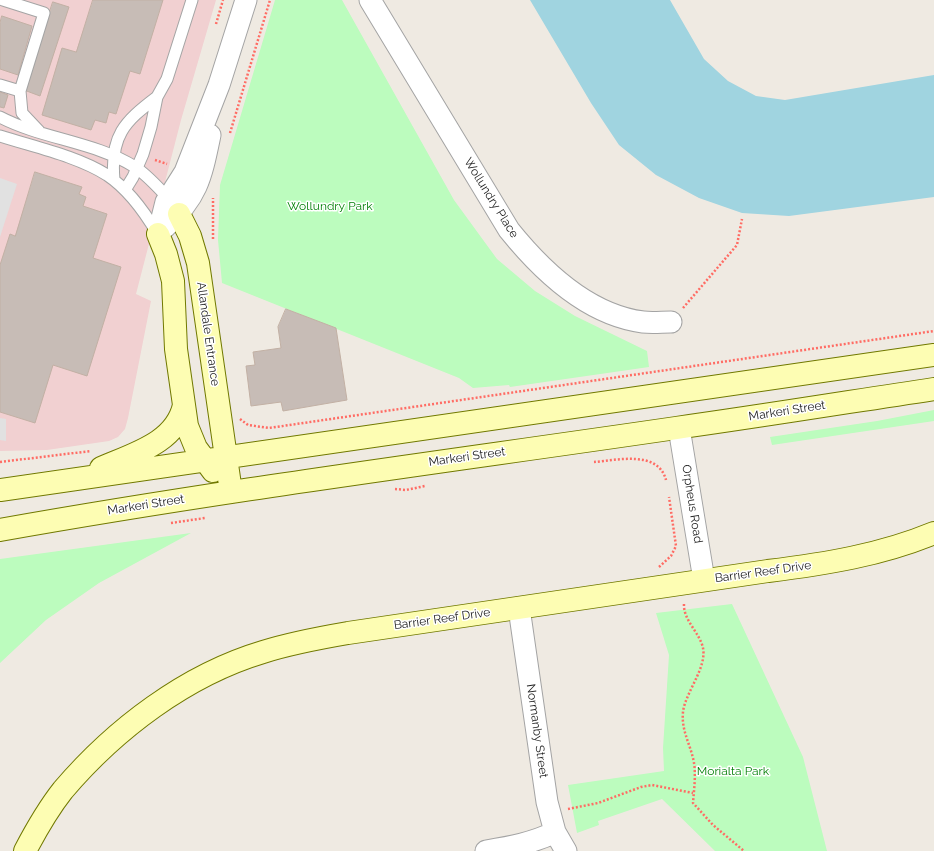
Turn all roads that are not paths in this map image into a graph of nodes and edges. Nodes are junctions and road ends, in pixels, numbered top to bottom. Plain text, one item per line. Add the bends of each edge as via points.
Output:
1 (3, 0) edge
2 (192, 0) edge
3 (246, 0) edge
4 (370, 0) edge
5 (0, 85) edge
6 (20, 91) junction
7 (157, 97) junction
8 (0, 116) edge
9 (44, 135) junction
10 (0, 136) edge
11 (114, 156) junction
12 (137, 169) junction
13 (114, 180) junction
14 (125, 190) junction
15 (173, 206) junction
16 (158, 234) junction
17 (671, 322) road end
18 (210, 347) junction
19 (934, 355) edge
20 (181, 381) junction
21 (934, 389) edge
22 (184, 405) junction
23 (679, 428) junction
24 (226, 457) junction
25 (205, 460) junction
26 (75, 480) junction
27 (0, 490) edge
28 (231, 492) junction
29 (0, 530) edge
30 (934, 533) edge
31 (704, 580) junction
32 (519, 608) junction
33 (553, 823) junction
34 (24, 851) edge
35 (486, 851) edge
36 (566, 851) edge

1 - 6 lane via 44,13
2 - 7 lane via 167,79
3 - 15 street via 219,85 202,174 192,196
4 - 17 street, Wollundry Place via 509,230 528,254 550,274 594,305 616,315 644,322
5 - 6 lane
6 - 9 lane via 22,113 32,126
7 - 11 lane via 126,123
7 - 12 lane via 151,127
8 - 9 lane via 18,126
9 - 11 lane
10 - 13 lane via 76,160
11 - 12 lane
11 - 13 lane
12 - 14 lane
12 - 15 lane
13 - 14 lane
14 - 16 lane via 145,213
15 - 16 street
15 - 18 main road, Allandale Entrance via 190,236 196,254
16 - 20 main road via 173,281 175,337
18 - 20 main road via 193,358
18 - 24 main road, Allandale Entrance
19 - 24 main road
20 - 22 main road
21 - 23 main road, Markeri Street
22 - 25 main road via 191,438
22 - 26 main road via 179,422 160,440
23 - 28 main road, Markeri Street
23 - 31 street, Orpheus Road
24 - 25 main road
24 - 28 main road, Allandale Entrance
25 - 26 main road
25 - 28 main road
26 - 27 main road
28 - 29 main road, Markeri Street
30 - 31 main road, Barrier Reef Drive via 891,549 813,566
31 - 32 main road, Barrier Reef Drive
32 - 33 street, Normanby Street
32 - 34 main road, Barrier Reef Drive via 301,641 261,652 228,665 169,697 115,738 63,790
33 - 35 street via 542,839 515,847
33 - 36 street, Normanby Street

